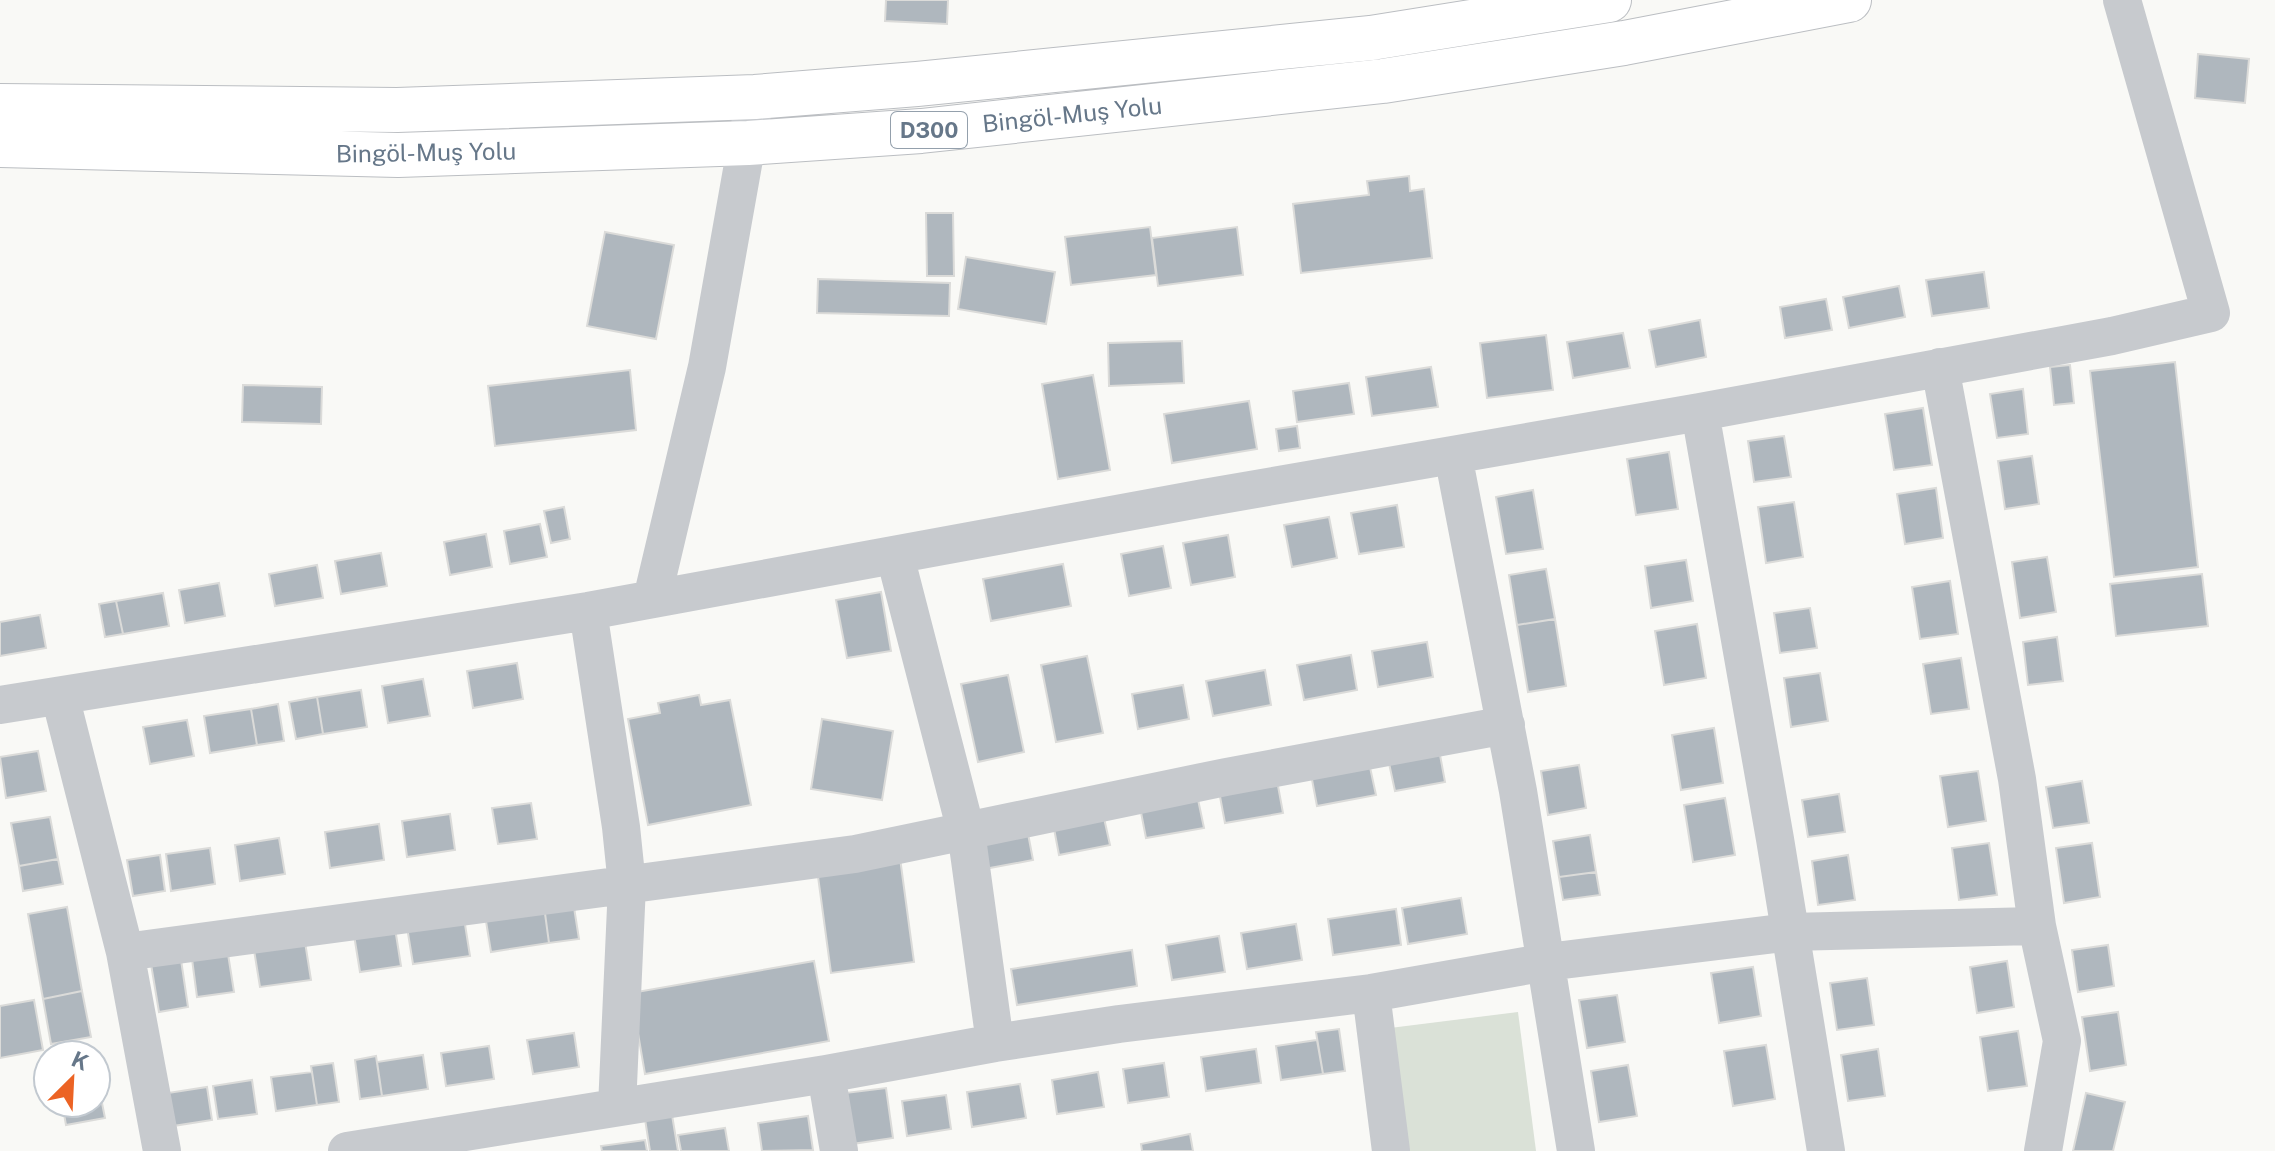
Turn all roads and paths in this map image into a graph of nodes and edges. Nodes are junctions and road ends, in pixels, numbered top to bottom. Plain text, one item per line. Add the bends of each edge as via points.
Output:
1 (1609, 0) edge
2 (1849, 0) edge
3 (2122, 0) edge
4 (755, 97) junction
5 (0, 106) edge
6 (748, 143) junction
7 (0, 145) edge
8 (1940, 367) junction
9 (1700, 412) junction
10 (1453, 455) junction
11 (895, 556) junction
12 (652, 599) junction
13 (588, 611) junction
14 (60, 696) junction
15 (0, 705) edge
16 (1506, 725) junction
17 (966, 831) junction
18 (627, 885) junction
19 (2037, 926) junction
20 (1790, 932) junction
21 (125, 952) junction
22 (1547, 962) junction
23 (1371, 993) junction
24 (995, 1043) junction
25 (826, 1074) junction
26 (617, 1107) junction
27 (363, 1150) edge
28 (162, 1151) edge
29 (839, 1151) edge
30 (1391, 1151) edge
31 (1576, 1151) edge
32 (1826, 1151) edge
33 (2043, 1151) edge

1 - 4 highway, Bingöl-Muş Yolu / D300 via 1371,38
2 - 6 highway, Bingöl-Muş Yolu / D300 via 1383,81 921,131
3 - 8 street via 2211,313
4 - 5 highway, Bingöl-Muş Yolu / D300 via 397,110
4 - 6 street
6 - 7 highway, Bingöl-Muş Yolu / D300 via 398,155
6 - 12 street via 707,367
8 - 9 street
8 - 19 street via 2017,779
9 - 10 street
9 - 20 street
10 - 11 street
10 - 16 street
11 - 12 street
11 - 17 street
12 - 13 street
13 - 14 street
13 - 18 street
14 - 15 street
14 - 21 street
16 - 17 street
16 - 22 street
17 - 18 street via 855,854
17 - 24 street
18 - 21 street
18 - 26 street
19 - 20 street
19 - 33 street via 2062,1041
20 - 22 street
20 - 32 street
21 - 28 street
22 - 23 street
22 - 31 street
23 - 24 street
23 - 30 street
24 - 25 street
25 - 26 street
25 - 29 street
26 - 27 street

